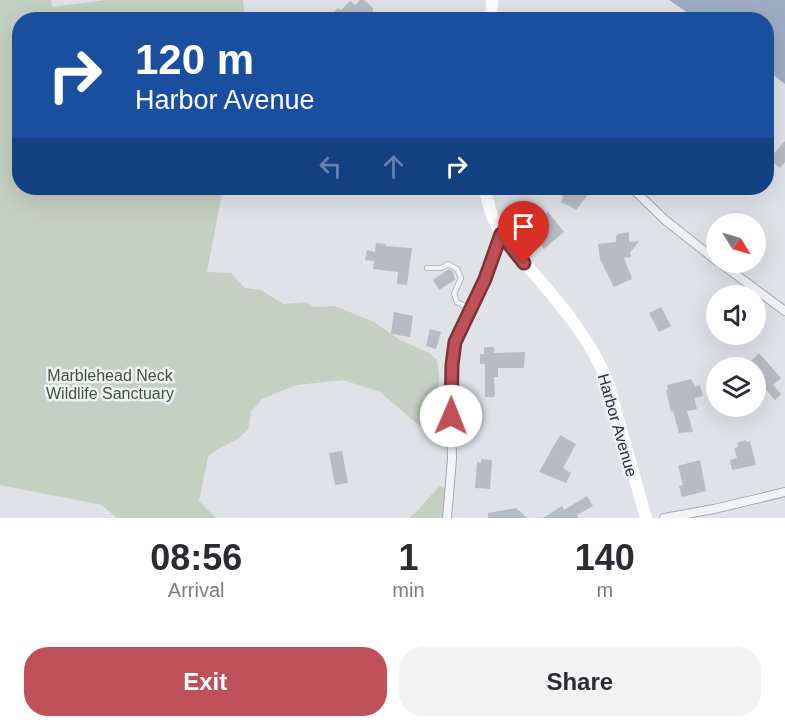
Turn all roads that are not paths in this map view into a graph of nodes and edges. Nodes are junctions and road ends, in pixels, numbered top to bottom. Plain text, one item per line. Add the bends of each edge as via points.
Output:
1 (486, 195) edge
2 (639, 195) edge
3 (501, 234) junction
4 (706, 252) edge
5 (427, 268) dead end
6 (733, 273) edge
7 (470, 309) junction
8 (785, 311) edge
9 (785, 492) edge
10 (447, 518) edge
11 (646, 518) edge
12 (664, 518) edge

1 - 3 main road, Harbor Avenue
2 - 4 street
3 - 7 street
3 - 11 main road, Harbor Avenue via 579,329 601,366
5 - 7 lane via 448,264 457,269 460,278 454,294 457,302
6 - 8 street
7 - 10 street via 453,353
9 - 12 street

